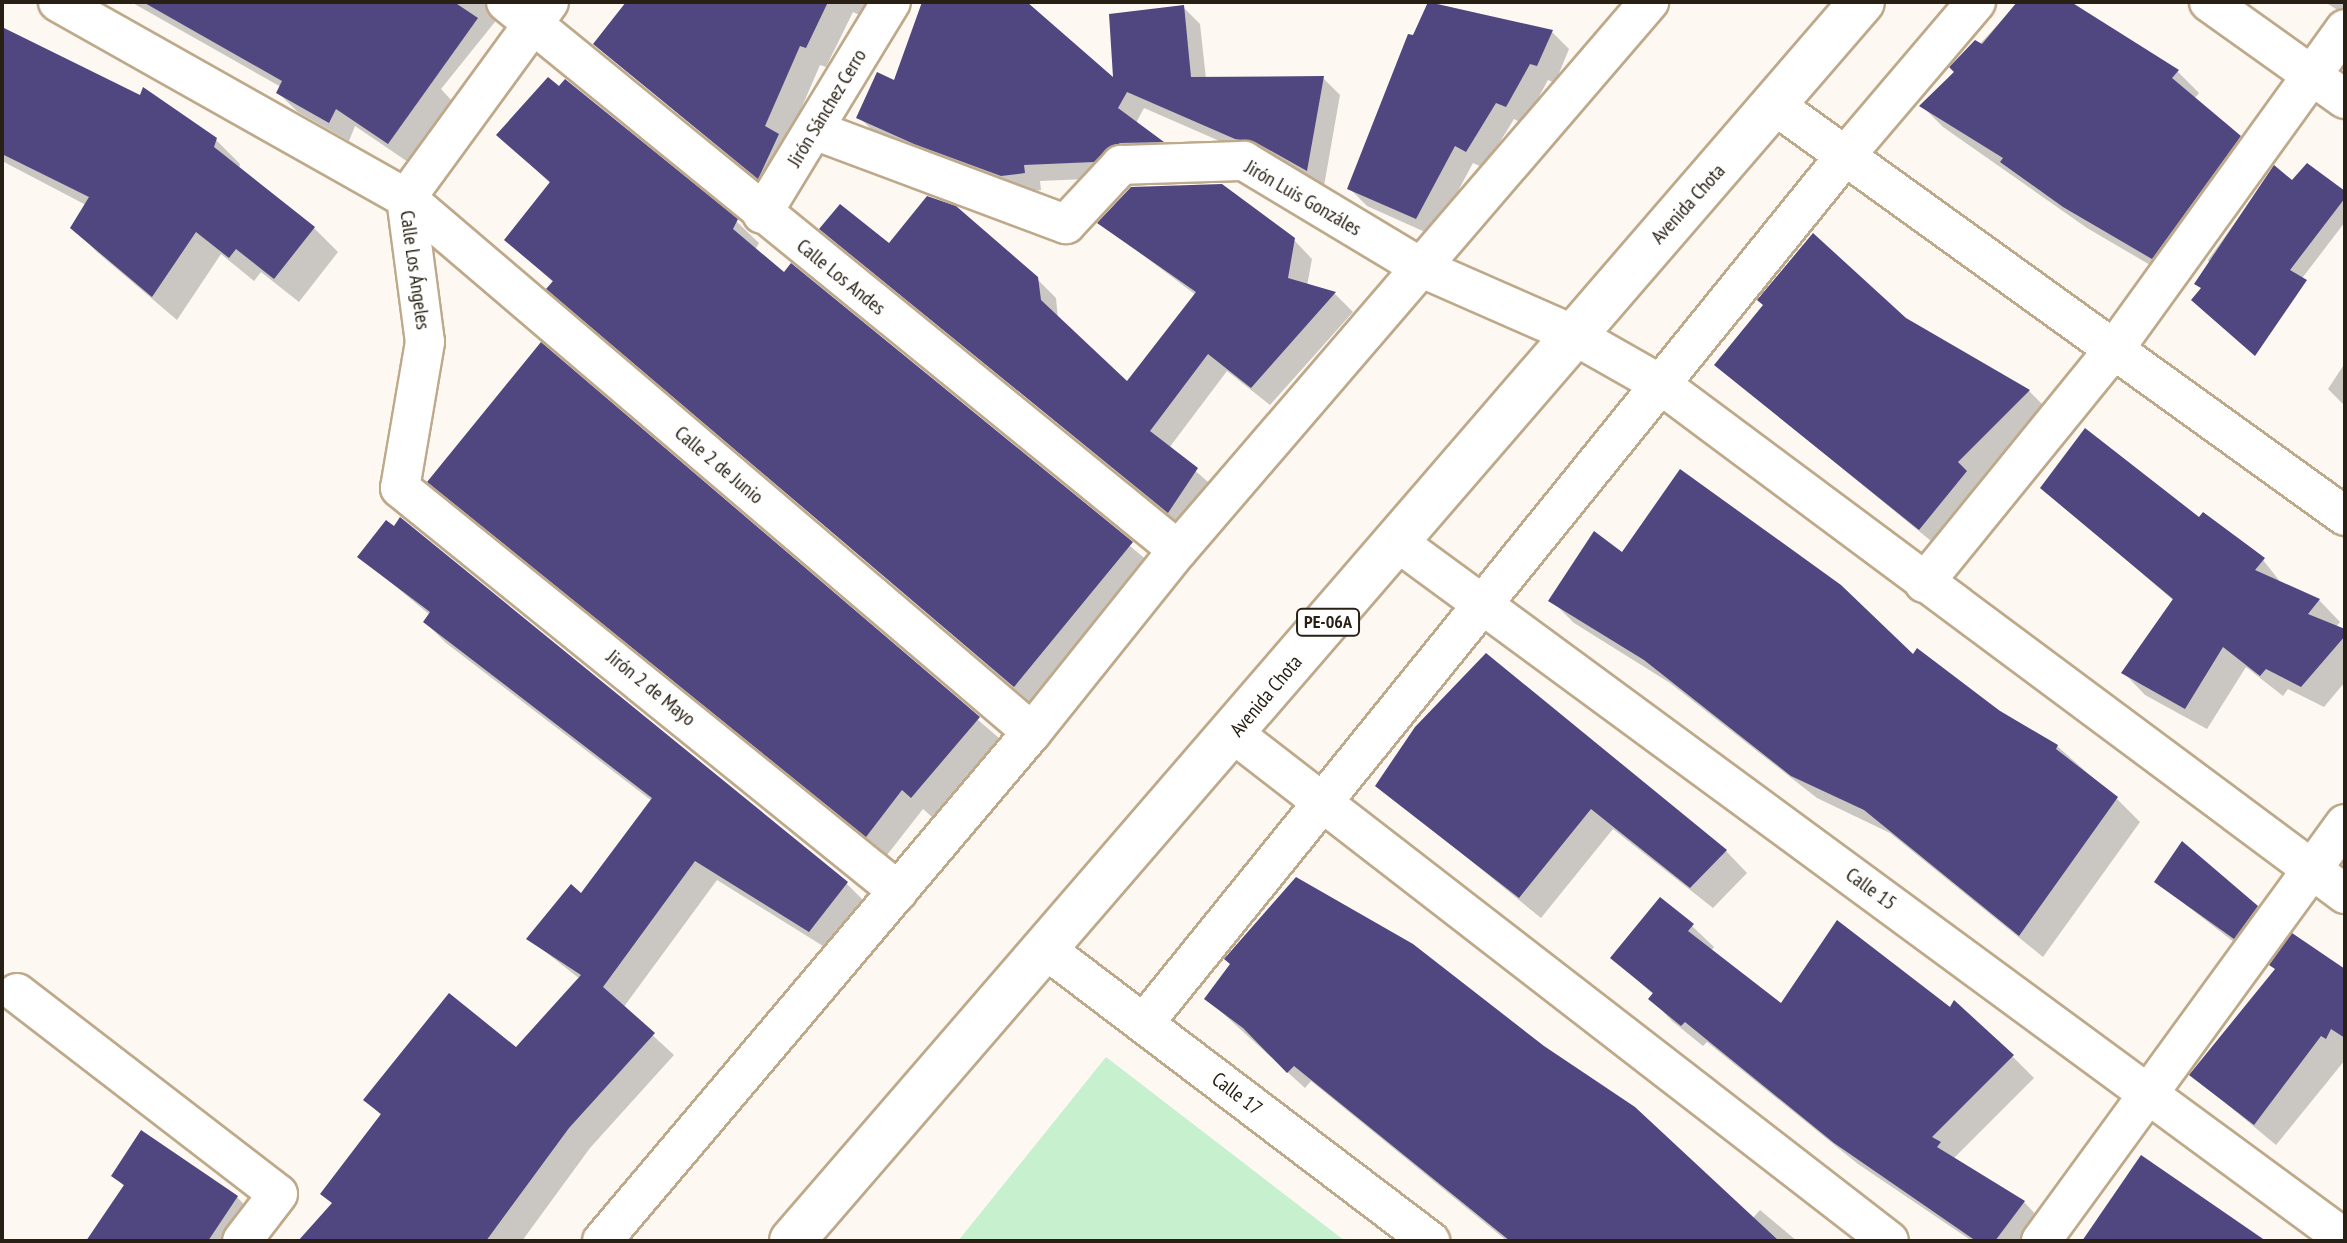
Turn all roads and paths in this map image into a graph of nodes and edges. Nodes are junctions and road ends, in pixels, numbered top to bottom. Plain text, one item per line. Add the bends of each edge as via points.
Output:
1 (58, 2) edge
2 (891, 2) edge
3 (1649, 2) edge
4 (1862, 2) edge
5 (1976, 2) edge
6 (2209, 2) edge
7 (530, 9) edge
8 (2345, 29) edge
9 (2311, 75) junction
10 (2345, 99) edge
11 (1776, 106) junction
12 (814, 130) junction
13 (1845, 156) junction
14 (406, 198) junction
15 (762, 214) junction
16 (1422, 268) junction
17 (1572, 334) junction
18 (2115, 348) junction
19 (1660, 384) junction
20 (400, 488) joint
21 (2345, 516) edge
22 (1396, 541) junction
23 (1178, 550) junction
24 (1924, 583) junction
25 (1482, 604) junction
26 (1032, 732) junction
27 (1234, 734) junction
28 (1322, 802) junction
29 (2345, 824) edge
30 (2311, 869) junction
31 (898, 891) junction
32 (2345, 894) edge
33 (1044, 948) junction
34 (17, 993) dead end
35 (1144, 1023) junction
36 (2148, 1091) junction
37 (2345, 1239) edge
38 (242, 1241) edge
39 (602, 1241) edge
40 (792, 1241) edge
41 (1430, 1241) edge
42 (1889, 1241) edge
43 (2041, 1241) edge

1 - 14 street, Calle 2 de Junio
2 - 12 street, Jirón Sánchez Cerro
3 - 16 street
4 - 11 highway, Avenida Chota / PE-06A
5 - 13 street
6 - 9 street
7 - 14 street, Calle Los Ángeles
7 - 15 street, Calle Los Andes
8 - 9 street
9 - 10 street
9 - 18 street
11 - 13 street
11 - 17 highway, Avenida Chota / PE-06A
12 - 15 street, Jirón Sánchez Cerro
12 - 16 street, Jirón Luis Gonzáles via 1066,224 1121,165 1244,161
13 - 18 street
13 - 19 street
14 - 20 street, Calle Los Ángeles via 425,342
14 - 26 street, Calle 2 de Junio
15 - 23 street, Calle Los Andes
16 - 17 street, Jirón Luis Gonzáles
16 - 23 street
17 - 19 street, Jirón Luis Gonzáles
17 - 22 highway, Avenida Chota / PE-06A
18 - 21 street
18 - 24 street
19 - 24 street, Jirón Luis Gonzáles
19 - 25 street
20 - 31 street, Jirón 2 de Mayo
22 - 25 street, Calle 15
22 - 27 highway, Avenida Chota / PE-06A
23 - 26 street
24 - 30 street, Jirón Luis Gonzáles
25 - 28 street
25 - 36 street, Calle 15
26 - 31 street
27 - 28 street
27 - 33 highway, Avenida Chota / PE-06A
28 - 35 street
28 - 42 street
29 - 30 street
30 - 32 street, Jirón Luis Gonzáles
30 - 36 street
31 - 39 street
33 - 35 street, Calle 17
33 - 40 highway, Avenida Chota / PE-06A
34 - 38 street via 278,1194
35 - 41 street, Calle 17
36 - 37 street, Calle 15
36 - 43 street

